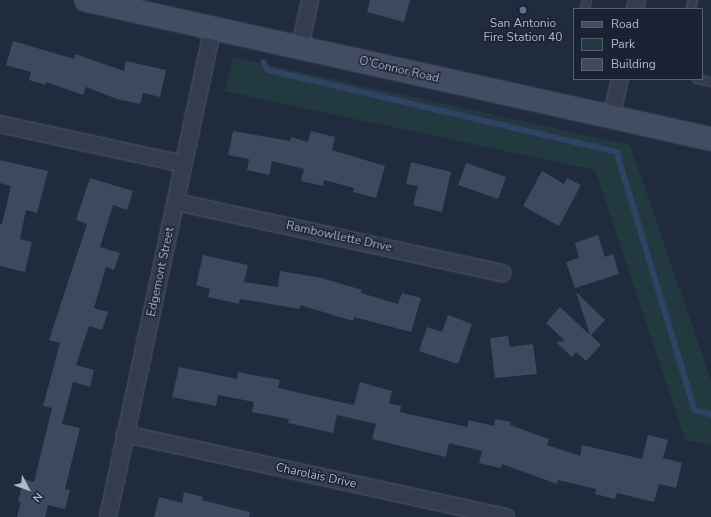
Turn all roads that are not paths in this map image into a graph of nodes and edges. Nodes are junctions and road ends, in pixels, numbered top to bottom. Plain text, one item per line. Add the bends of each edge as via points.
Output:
1 (86, 0) edge
2 (310, 0) edge
3 (213, 28) junction
4 (300, 47) junction
5 (620, 80) edge
6 (611, 118) junction
7 (0, 124) edge
8 (711, 139) edge
9 (184, 164) junction
10 (176, 202) junction
11 (502, 273) dead end
12 (126, 434) junction
13 (108, 517) edge
14 (506, 517) edge

1 - 3 main road, O'Connor Road
2 - 4 street
3 - 4 main road, O'Connor Road
3 - 9 street, Edgemont Street
4 - 6 main road, O'Connor Road
5 - 6 street
6 - 8 main road, O'Connor Road
7 - 9 street
9 - 10 street, Edgemont Street
10 - 11 street, Rambowllette Drive
10 - 12 street, Edgemont Street
12 - 13 street, Edgemont Street
12 - 14 street, Charolais Drive

